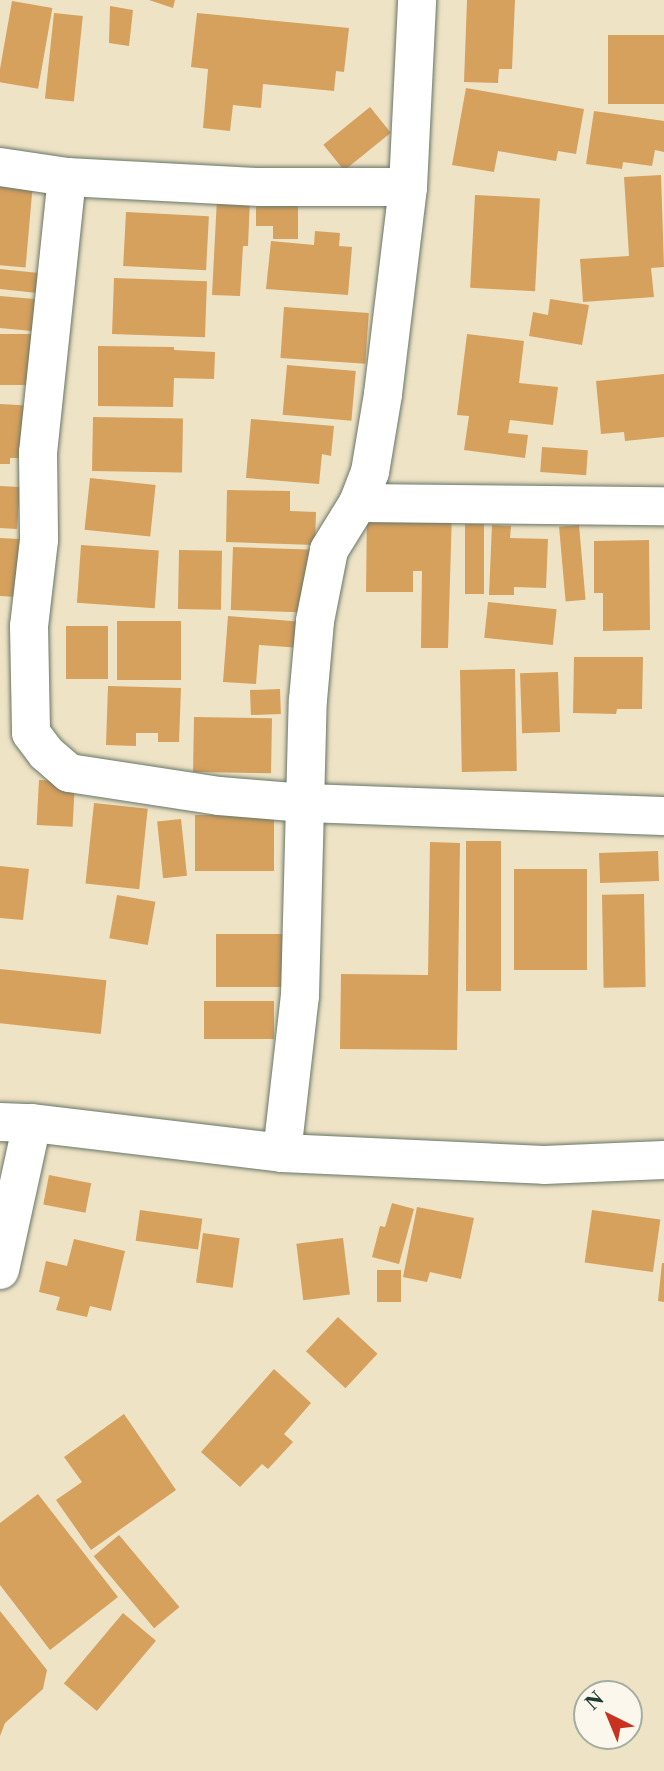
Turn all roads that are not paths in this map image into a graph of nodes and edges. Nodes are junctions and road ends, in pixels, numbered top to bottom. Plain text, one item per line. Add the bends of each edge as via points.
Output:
1 (417, 0) edge
2 (0, 167) edge
3 (67, 177) junction
4 (408, 187) junction
5 (358, 503) junction
6 (664, 506) edge
7 (305, 803) junction
8 (664, 816) edge
9 (16, 1123) edge
10 (282, 1153) junction
11 (664, 1160) edge
12 (0, 1270) edge

1 - 4 street
2 - 3 street
3 - 4 street via 260,187
3 - 7 street via 38,452 39,540 29,626 31,733 46,754 69,773 219,796
4 - 5 street via 383,394 370,471
5 - 6 street
5 - 7 street via 329,550 315,621
7 - 8 street
7 - 10 street via 300,996
9 - 10 street
9 - 12 street
10 - 11 street via 544,1165

